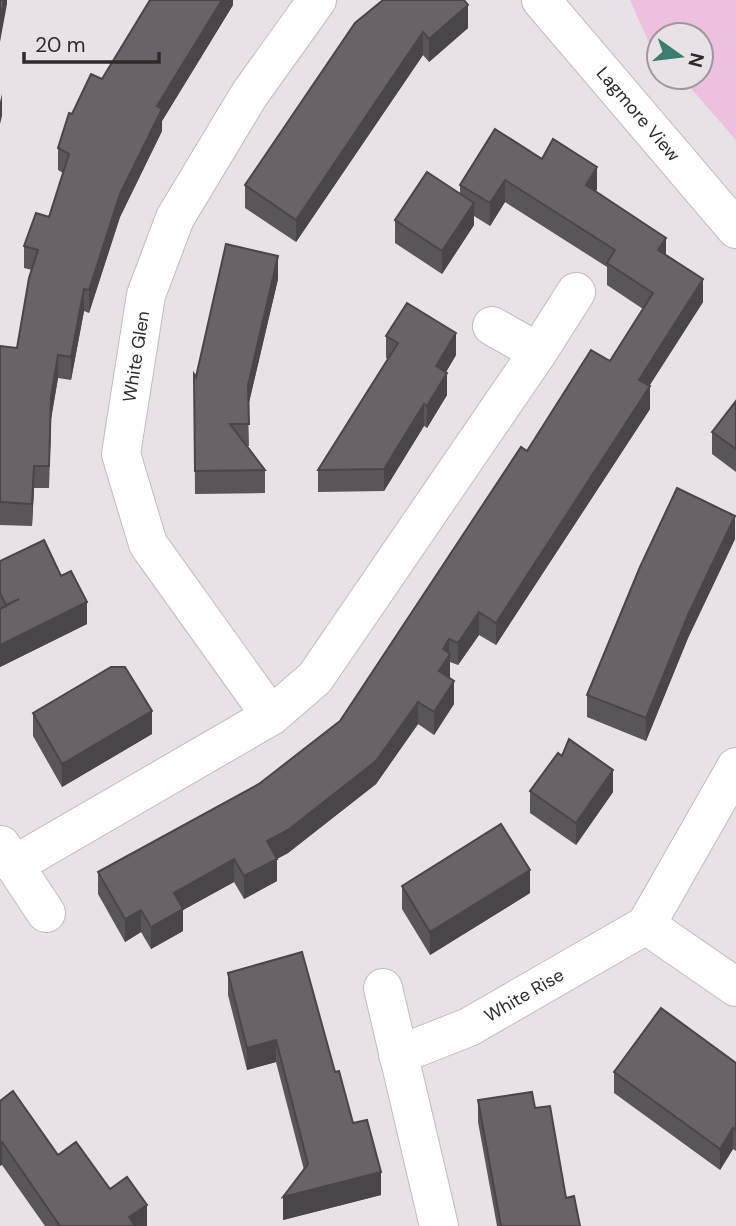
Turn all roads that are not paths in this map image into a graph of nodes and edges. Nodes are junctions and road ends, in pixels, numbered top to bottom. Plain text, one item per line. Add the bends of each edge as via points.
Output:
1 (317, 0) edge
2 (541, 0) edge
3 (736, 229) edge
4 (576, 292) dead end
5 (492, 326) dead end
6 (538, 352) junction
7 (271, 716) junction
8 (736, 766) edge
9 (7, 854) edge
10 (46, 914) dead end
11 (646, 925) junction
12 (736, 987) edge
13 (383, 988) dead end
14 (398, 1055) junction
15 (439, 1226) edge

1 - 7 street, White Glen via 249,95 175,218 146,295 121,454 148,544
2 - 3 street, Lagmore View
4 - 6 street
5 - 6 street
6 - 7 street via 315,678
7 - 9 street
8 - 11 street
9 - 10 street
11 - 12 street
11 - 14 street, White Rise via 470,1027
13 - 14 street
14 - 15 street

